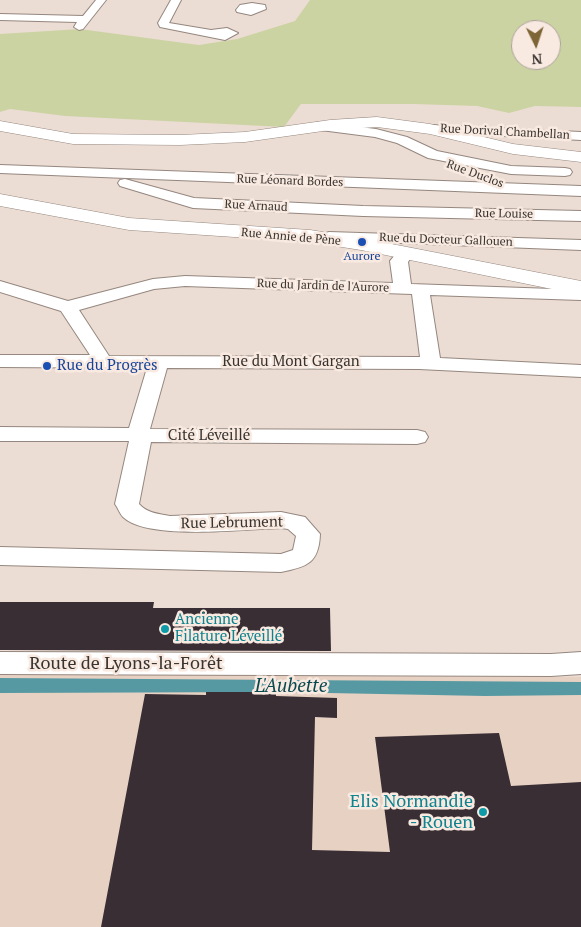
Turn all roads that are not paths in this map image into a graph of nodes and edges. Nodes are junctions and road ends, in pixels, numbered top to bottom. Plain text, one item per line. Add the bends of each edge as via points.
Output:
1 (101, 0) edge
2 (176, 0) edge
3 (16, 6) dead end
4 (3, 18) edge
5 (86, 19) junction
6 (79, 28) dead end
7 (211, 32) dead end
8 (0, 126) edge
9 (318, 126) junction
10 (430, 129) junction
11 (581, 136) edge
12 (433, 155) junction
13 (581, 157) edge
14 (0, 170) edge
15 (564, 172) dead end
16 (90, 173) junction
17 (518, 189) junction
18 (581, 191) edge
19 (0, 200) edge
20 (426, 212) junction
21 (581, 212) edge
22 (558, 215) junction
23 (581, 216) edge
24 (310, 236) junction
25 (516, 243) junction
26 (581, 245) edge
27 (406, 253) junction
28 (0, 286) edge
29 (581, 288) edge
30 (412, 290) junction
31 (581, 295) edge
32 (68, 307) junction
33 (103, 360) junction
34 (0, 361) edge
35 (159, 361) junction
36 (431, 363) junction
37 (581, 371) edge
38 (0, 434) edge
39 (141, 436) junction
40 (417, 437) dead end
41 (0, 556) edge
42 (0, 663) edge
43 (581, 663) edge

1 - 5 street
2 - 7 street via 164,25
3 - 4 street
4 - 5 street
5 - 6 street
8 - 9 street via 73,138 136,140 228,139
9 - 10 street via 377,122
9 - 12 street via 376,133 402,140
10 - 11 street, Rue Dorival Chambellan
10 - 13 street via 513,149
12 - 15 street via 511,170
12 - 17 street, Rue Duclos via 443,163
14 - 16 street, Rue Léonard Bordes
16 - 17 street, Rue Léonard Bordes
16 - 20 street, Rue Arnaud via 193,202
17 - 18 street, Rue Léonard Bordes
19 - 24 street, Rue Annie de Pène via 129,224
20 - 22 street, Rue Louise
20 - 25 street
21 - 22 street
22 - 23 street, Rue Louise
24 - 25 street, Rue du Docteur Gallouen
24 - 27 street, Rue Annie de Pène
25 - 26 street, Rue du Docteur Gallouen
27 - 29 street, Rue Annie de Pène
27 - 30 street via 399,261
28 - 32 street
30 - 31 street, Rue du Jardin de l'Aurore
30 - 32 street, Rue du Jardin de l'Aurore via 185,281 153,284
30 - 36 street
32 - 33 street
33 - 34 street, Rue du Mont Gargan
33 - 35 street, Rue du Mont Gargan
35 - 36 street, Rue du Mont Gargan
35 - 39 street, Rue Lebrument via 140,426
36 - 37 street, Rue du Mont Gargan
38 - 39 street, Cité Léveillé
39 - 40 street, Cité Léveillé
39 - 41 street, Rue Lebrument via 127,504 132,512 148,520 170,524 280,520 296,523 308,534 307,551 300,560 281,564
42 - 43 street, Route de Lyons-la-Forêt

